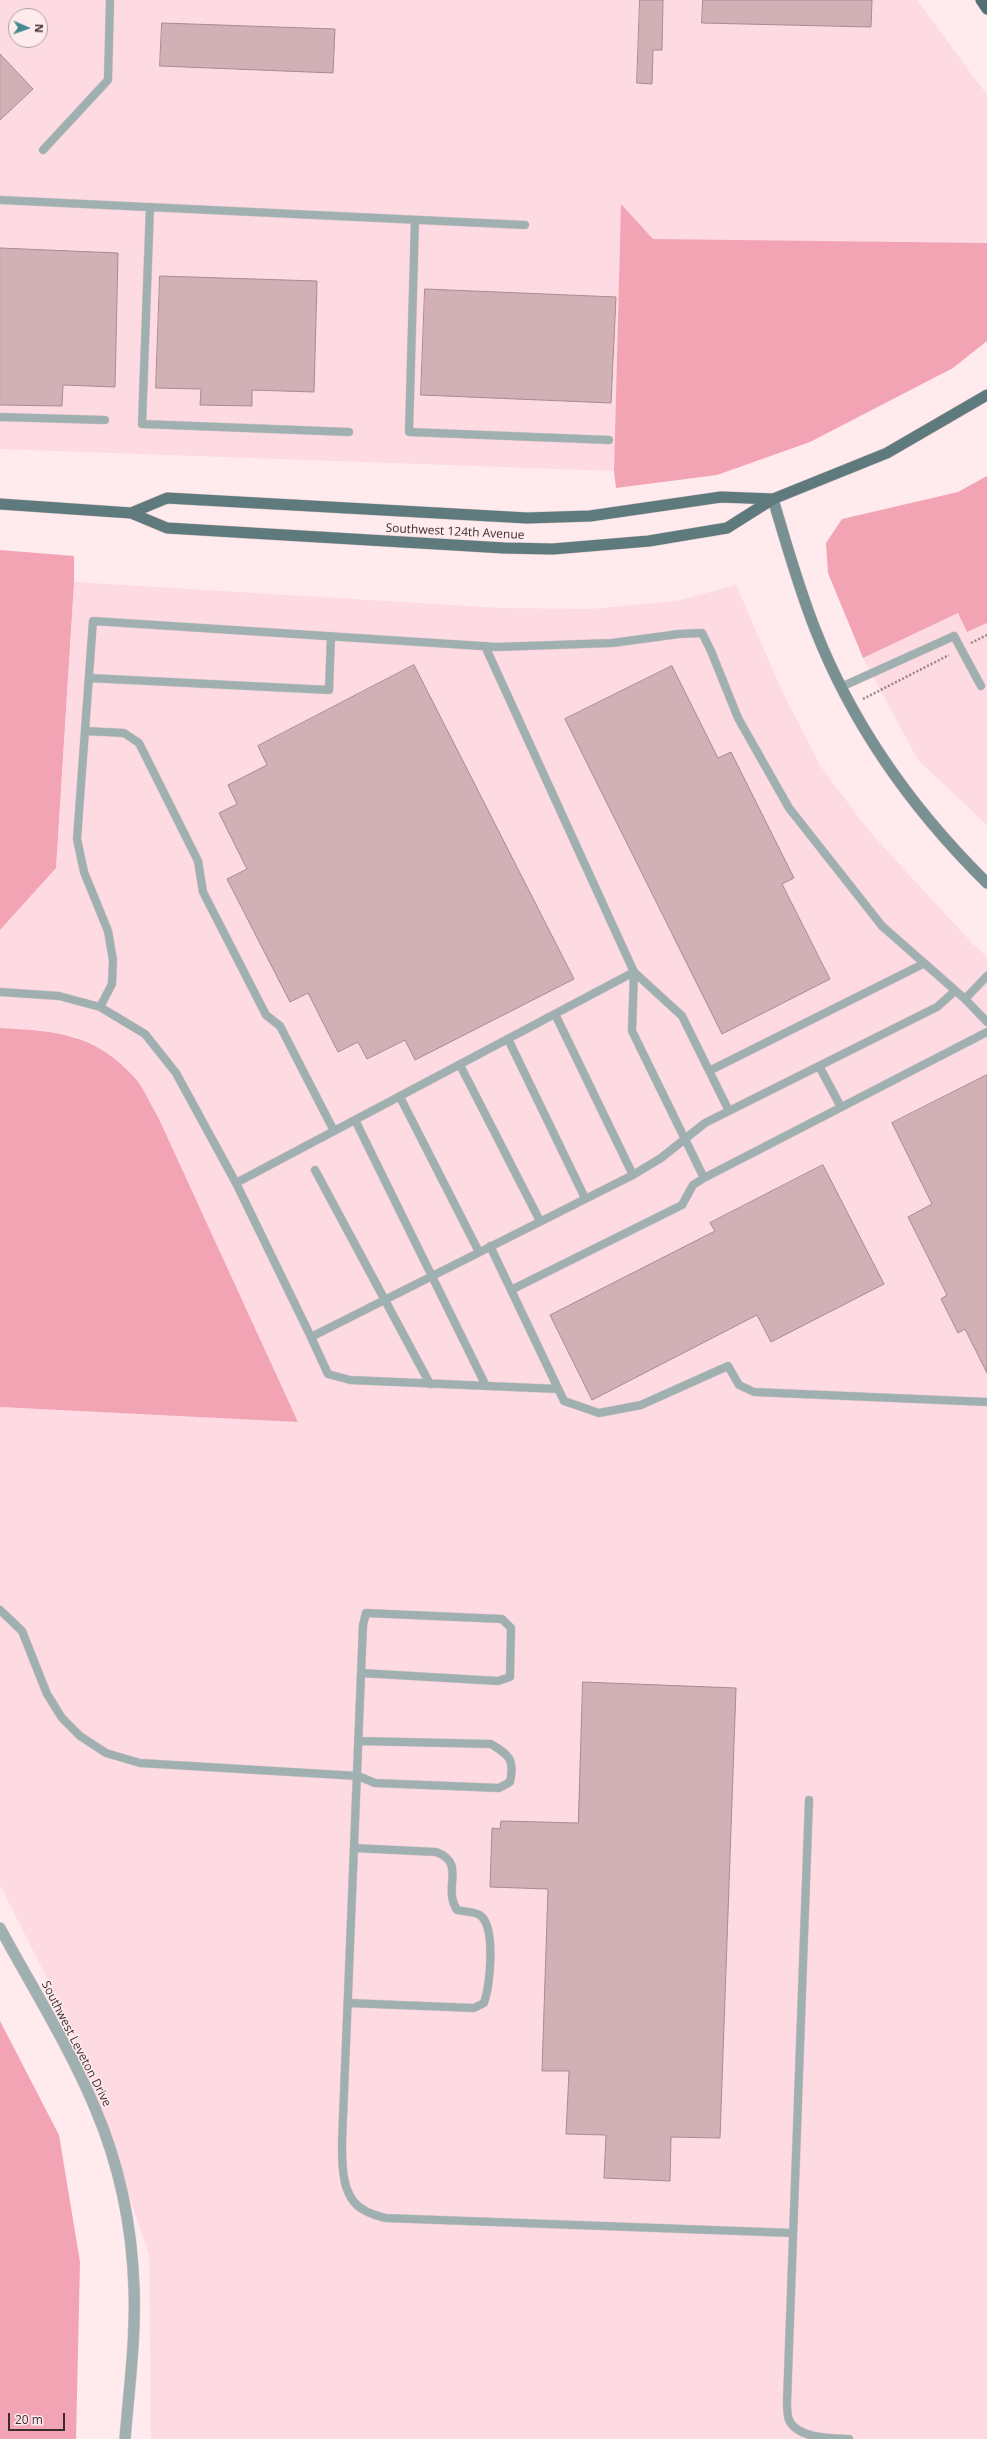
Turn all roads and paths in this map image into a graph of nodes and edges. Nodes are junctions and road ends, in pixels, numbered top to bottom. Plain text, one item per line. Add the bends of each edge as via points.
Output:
1 (110, 0) edge
2 (981, 0) edge
3 (987, 9) edge
4 (43, 150) dead end
5 (0, 200) edge
6 (150, 207) junction
7 (415, 220) junction
8 (525, 225) dead end
9 (987, 395) edge
10 (0, 417) edge
11 (105, 420) dead end
12 (349, 432) dead end
13 (609, 440) dead end
14 (773, 499) junction
15 (0, 504) edge
16 (130, 512) junction
17 (987, 635) edge
18 (331, 636) junction
19 (485, 646) junction
20 (961, 649) junction
21 (89, 678) junction
22 (981, 686) dead end
23 (841, 687) junction
24 (851, 706) junction
25 (85, 730) junction
26 (987, 883) edge
27 (923, 964) junction
28 (634, 972) junction
29 (987, 976) edge
30 (955, 991) junction
31 (0, 992) edge
32 (965, 999) junction
33 (100, 1007) junction
34 (555, 1014) junction
35 (987, 1022) edge
36 (987, 1032) edge
37 (508, 1039) junction
38 (460, 1065) junction
39 (819, 1066) junction
40 (709, 1071) junction
41 (400, 1097) junction
42 (841, 1107) junction
43 (729, 1111) junction
44 (355, 1120) junction
45 (334, 1132) junction
46 (684, 1138) junction
47 (315, 1170) dead end
48 (633, 1175) junction
49 (704, 1178) junction
50 (236, 1184) junction
51 (585, 1198) junction
52 (540, 1221) junction
53 (490, 1246) junction
54 (479, 1252) junction
55 (432, 1276) junction
56 (511, 1290) junction
57 (385, 1300) junction
58 (311, 1337) junction
59 (430, 1384) junction
60 (486, 1386) junction
61 (558, 1389) junction
62 (987, 1402) edge
63 (0, 1610) edge
64 (361, 1673) junction
65 (359, 1741) junction
66 (358, 1776) junction
67 (809, 1800) dead end
68 (354, 1848) junction
69 (0, 1928) edge
70 (348, 2003) junction
71 (792, 2233) junction
72 (125, 2439) edge
73 (849, 2439) edge

1 - 4 lane via 108,80
2 - 3 highway
5 - 6 lane
6 - 7 lane
6 - 12 lane via 142,424
7 - 8 lane
7 - 13 lane via 409,432
9 - 14 main road, Southwest 124th Avenue via 887,453
10 - 11 lane
14 - 16 main road, Southwest 124th Avenue via 721,497 590,516 527,518 167,498
14 - 16 main road, Southwest 124th Avenue via 727,528 649,541 553,549 455,546 167,528
14 - 23 main road via 802,595
15 - 16 main road, Southwest 124th Avenue
17 - 20 path
18 - 19 lane
18 - 21 lane via 329,690
18 - 21 lane via 93,621
19 - 27 lane via 612,643 702,633 738,718 789,808 882,926
19 - 28 lane
20 - 22 lane
20 - 23 lane via 954,636
20 - 24 path
21 - 25 lane
23 - 24 main road
24 - 26 main road via 888,767 913,801 938,832
25 - 33 lane via 77,839 84,872 108,931 113,960 112,984
25 - 45 lane via 124,733 139,743 198,861 204,892 266,1014 280,1026
27 - 30 lane
27 - 40 lane
28 - 34 lane
28 - 40 lane via 682,1016
28 - 46 lane via 632,1031
29 - 32 lane
30 - 32 lane
30 - 39 lane via 937,1007
31 - 33 lane via 59,996
32 - 35 lane
33 - 50 lane via 145,1034 176,1073
34 - 37 lane
34 - 48 lane
36 - 42 lane
37 - 38 lane
37 - 51 lane
38 - 41 lane
38 - 52 lane
39 - 42 lane
39 - 43 lane
40 - 43 lane
41 - 44 lane
41 - 54 lane
42 - 49 lane
43 - 46 lane via 705,1123
44 - 45 lane
44 - 55 lane
45 - 50 lane
46 - 48 lane via 660,1158
46 - 49 lane
47 - 57 lane
48 - 51 lane
49 - 56 lane via 693,1185 682,1205
50 - 58 lane
51 - 52 lane
52 - 53 lane
53 - 54 lane
53 - 56 lane
54 - 55 lane
55 - 57 lane
55 - 60 lane
56 - 61 lane
57 - 58 lane
57 - 59 lane
58 - 59 lane via 328,1374 350,1380
59 - 60 lane
60 - 61 lane
61 - 62 lane via 564,1401 599,1413 642,1405 728,1366 739,1385 754,1392
63 - 66 lane via 22,1631 47,1694 62,1718 80,1736 106,1753 140,1763
64 - 64 lane via 366,1613 502,1619 511,1628 510,1677 498,1681
64 - 65 lane
65 - 66 lane
65 - 66 lane via 491,1744 508,1755 513,1768 510,1782 499,1788 375,1783
66 - 68 lane
67 - 71 lane
68 - 70 lane
68 - 70 lane via 436,1852 447,1856 452,1865 451,1902 457,1910 479,1914 487,1922 490,1933 488,1992 484,2003 474,2008
69 - 72 street, Southwest Leveton Drive via 92,2101 106,2137 120,2186 129,2235 134,2288
70 - 71 lane via 343,2176 348,2192 363,2210 385,2218
71 - 73 lane via 787,2401 790,2420 801,2432

